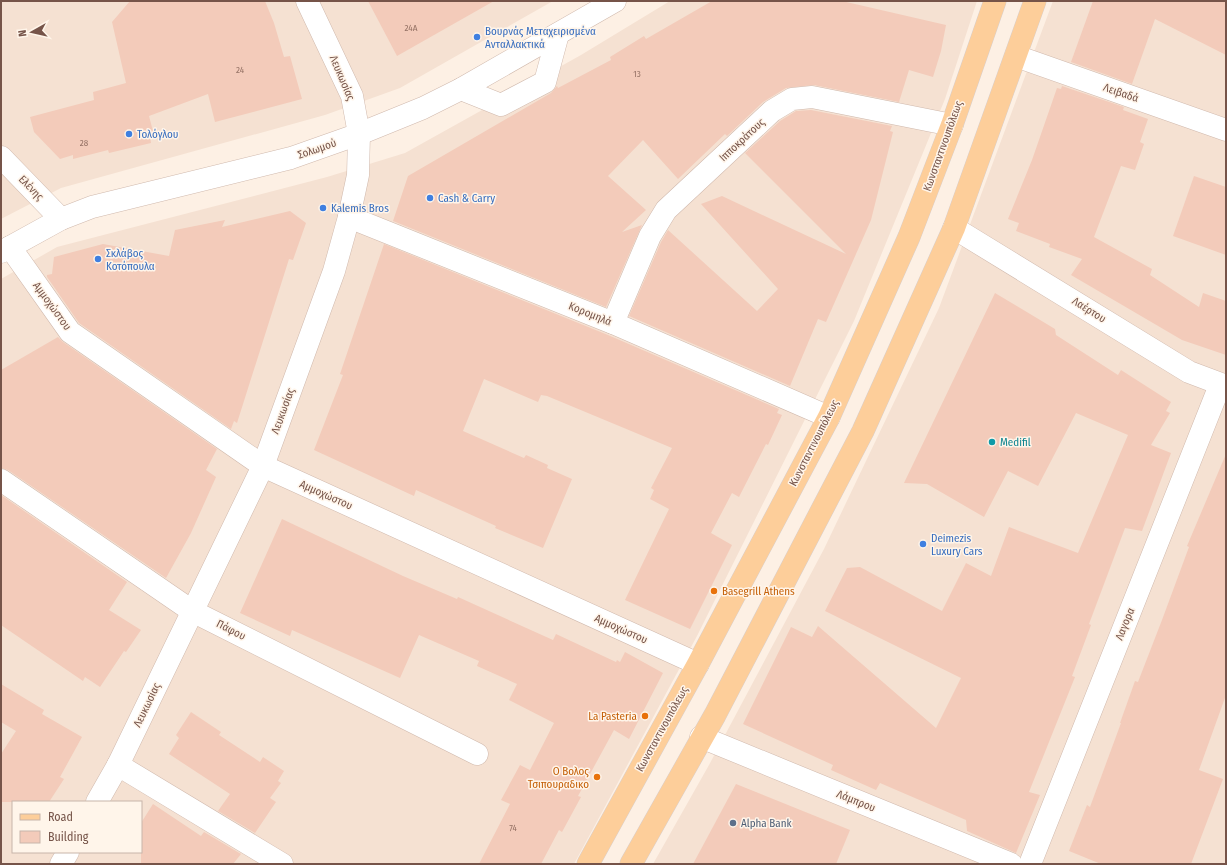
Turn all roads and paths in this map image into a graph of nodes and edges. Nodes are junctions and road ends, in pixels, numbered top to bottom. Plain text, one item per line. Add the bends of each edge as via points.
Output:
1 (307, 1) edge
2 (615, 1) edge
3 (995, 1) edge
4 (1035, 1) edge
5 (558, 34) junction
6 (1016, 56) junction
7 (461, 89) junction
8 (952, 125) junction
9 (1226, 130) edge
10 (359, 134) junction
11 (1, 157) edge
12 (349, 217) junction
13 (61, 219) junction
14 (954, 228) junction
15 (5, 249) edge
16 (613, 323) junction
17 (1223, 385) edge
18 (829, 416) junction
19 (263, 466) junction
20 (2, 484) edge
21 (192, 611) junction
22 (698, 664) junction
23 (701, 737) junction
24 (477, 754) dead end
25 (118, 765) junction
26 (98, 801) edge
27 (282, 864) edge
28 (588, 864) edge
29 (631, 864) edge
30 (1011, 864) edge
31 (1030, 864) edge

1 - 10 street, Λευκωσίας via 352,96
2 - 5 street, Σολωμού
3 - 8 main road, Κωνσταντινουπόλεως
4 - 6 main road
5 - 7 street, Σολωμού
5 - 7 street via 545,82 502,106
6 - 9 street, Λειβαδά
6 - 14 main road
7 - 10 street, Σολωμού via 423,108
8 - 16 street, Ιπποκράτους via 812,97 792,99 772,111 666,210 650,236
8 - 18 main road, Κωνσταντινουπόλεως via 909,237
10 - 12 street, Λευκωσίας via 358,175
10 - 13 street, Σολωμού via 291,158 92,207
11 - 13 street, Ελένης
12 - 16 street, Κορομηλά
12 - 19 street, Λευκωσίας via 334,271
13 - 15 street, Σολωμού
14 - 17 street, Λαέρτου via 1189,372
14 - 23 main road via 863,431
15 - 19 street, Αμμοχώστου via 70,332
16 - 18 street, Κορομηλά
17 - 31 street, Λαγορα
18 - 22 main road, Κωνσταντινουπόλεως
19 - 21 street, Λευκωσίας
19 - 22 street, Αμμοχώστου
20 - 21 street, Πάφου
21 - 24 street, Πάφου
21 - 25 street, Λευκωσίας
22 - 28 main road, Κωνσταντινουπόλεως
23 - 29 main road
23 - 30 street, Λάμπρου
25 - 26 street, Λευκωσίας
25 - 27 street

